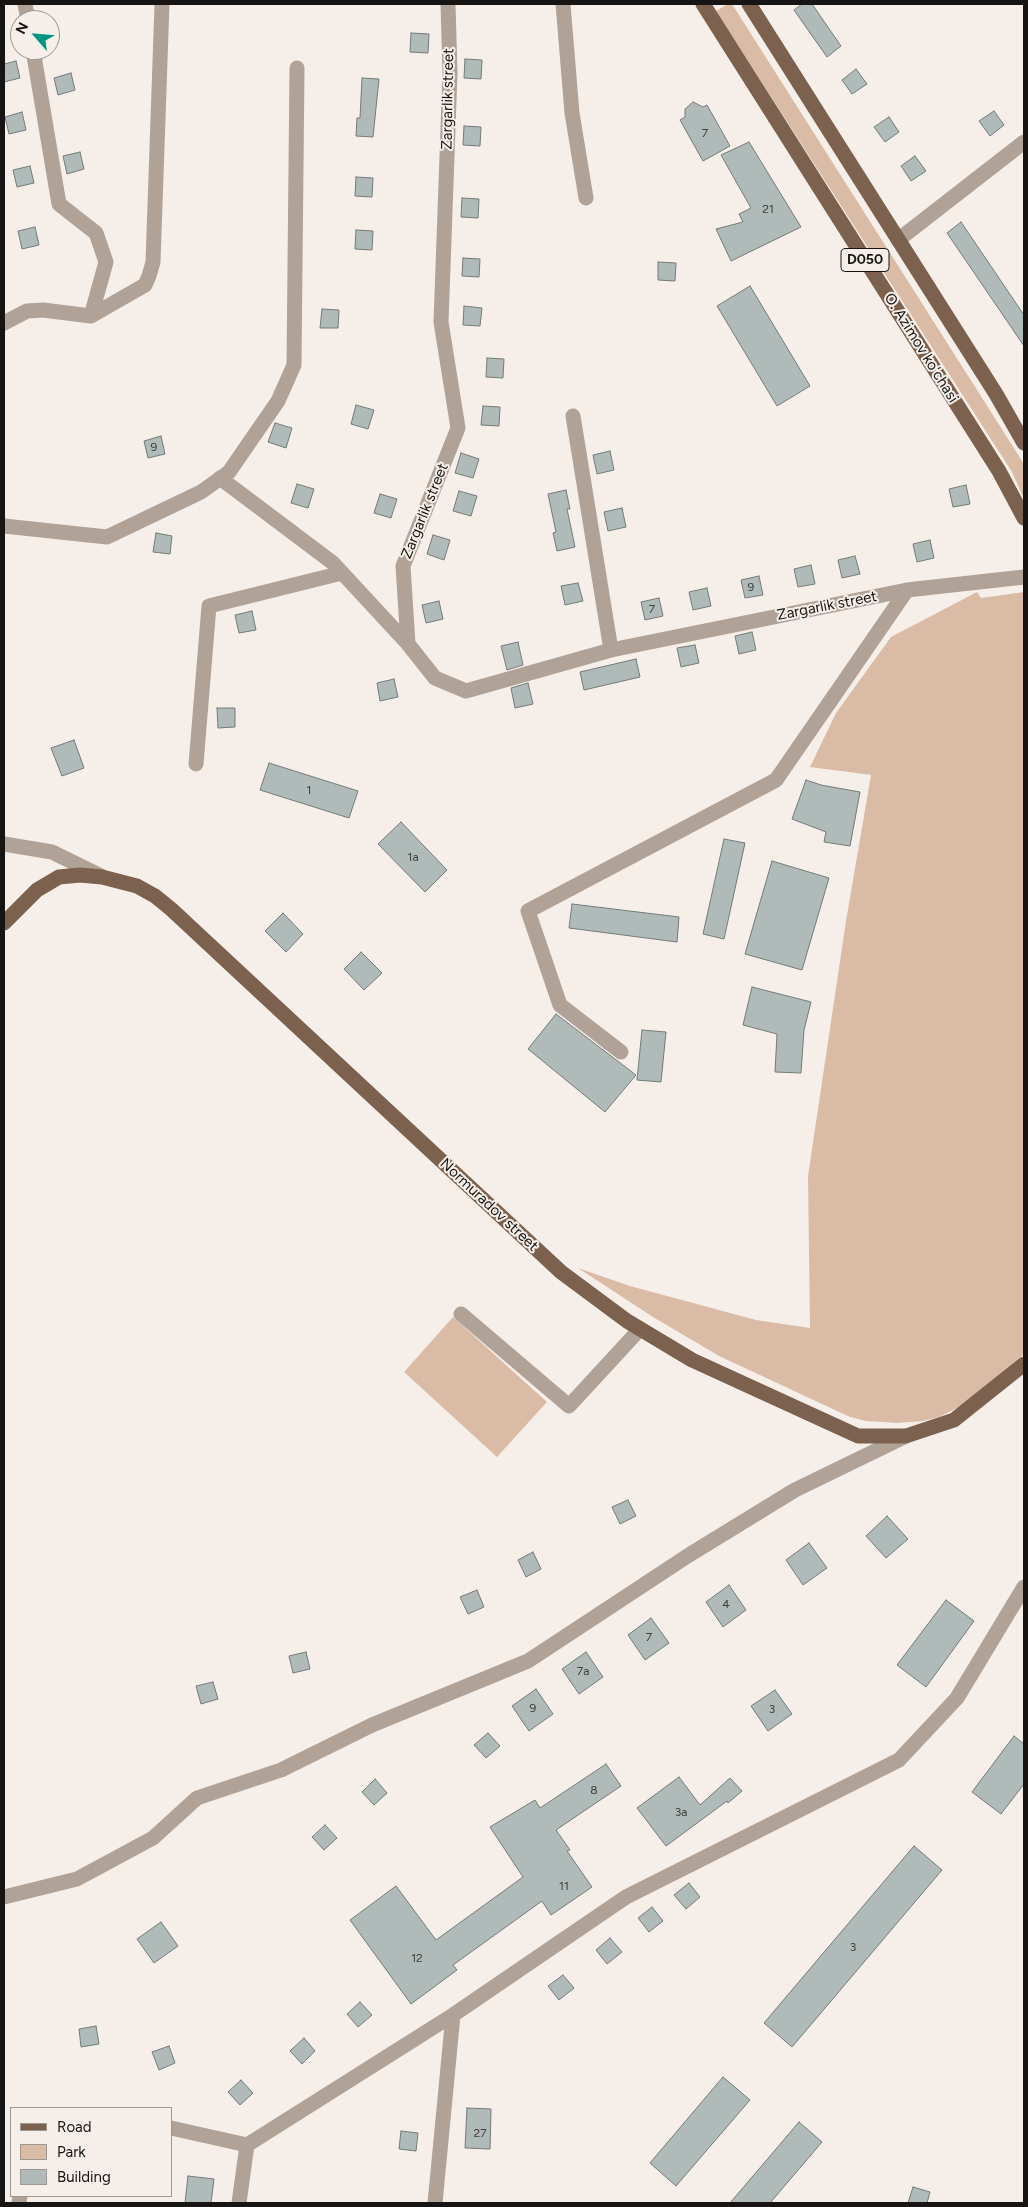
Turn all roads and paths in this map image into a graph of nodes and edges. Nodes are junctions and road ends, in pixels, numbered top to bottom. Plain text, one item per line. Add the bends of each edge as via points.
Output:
1 (162, 4) edge
2 (448, 4) edge
3 (564, 4) edge
4 (703, 4) edge
5 (750, 4) edge
6 (35, 60) edge
7 (296, 68) dead end
8 (1024, 142) edge
9 (586, 198) dead end
10 (898, 240) junction
11 (91, 316) junction
12 (4, 323) edge
13 (572, 416) dead end
14 (1024, 443) edge
15 (220, 478) junction
16 (1024, 518) edge
17 (4, 526) edge
18 (342, 573) junction
19 (1024, 577) edge
20 (907, 590) junction
21 (408, 644) junction
22 (611, 650) junction
23 (196, 764) dead end
24 (4, 844) edge
25 (102, 877) junction
26 (4, 923) edge
27 (622, 1052) dead end
28 (461, 1314) dead end
29 (640, 1329) junction
30 (1024, 1364) edge
31 (906, 1436) junction
32 (1024, 1587) edge
33 (4, 1897) edge
34 (453, 2015) junction
35 (172, 2128) edge
36 (247, 2145) junction
37 (239, 2203) edge
38 (435, 2203) edge

1 - 11 street via 153,262 145,284
2 - 21 street, Zargarlik street via 450,73 441,322 458,428 403,566
3 - 9 street via 572,113
4 - 16 main road, O. Azimov ko'chasi / D050 via 999,471
5 - 10 main road, D050
6 - 11 street via 59,204 96,233 106,262
7 - 15 street via 294,365 278,401 229,472
8 - 10 street
10 - 14 main road, D050
11 - 12 street via 27,311
13 - 22 street
15 - 17 street via 201,492 108,537
15 - 18 street
18 - 21 street
18 - 23 street via 209,606
19 - 20 street, Zargarlik street
20 - 22 street, Zargarlik street
20 - 27 street via 776,780 528,911 560,1005
21 - 22 street, Zargarlik street via 435,678 466,691
24 - 25 street via 52,852
25 - 26 main road, Normuradov street via 59,877 37,890
25 - 29 main road, Normuradov street via 137,886 171,909 561,1272
28 - 29 street via 569,1406
29 - 31 main road, Normuradov street via 692,1360 858,1436
30 - 31 main road, Normuradov street via 954,1420
31 - 33 street via 795,1490 528,1661 372,1725 282,1770 197,1798 153,1838 77,1879
32 - 34 street via 957,1698 899,1760 626,1897
34 - 36 street
34 - 38 street
35 - 36 street
36 - 37 street

